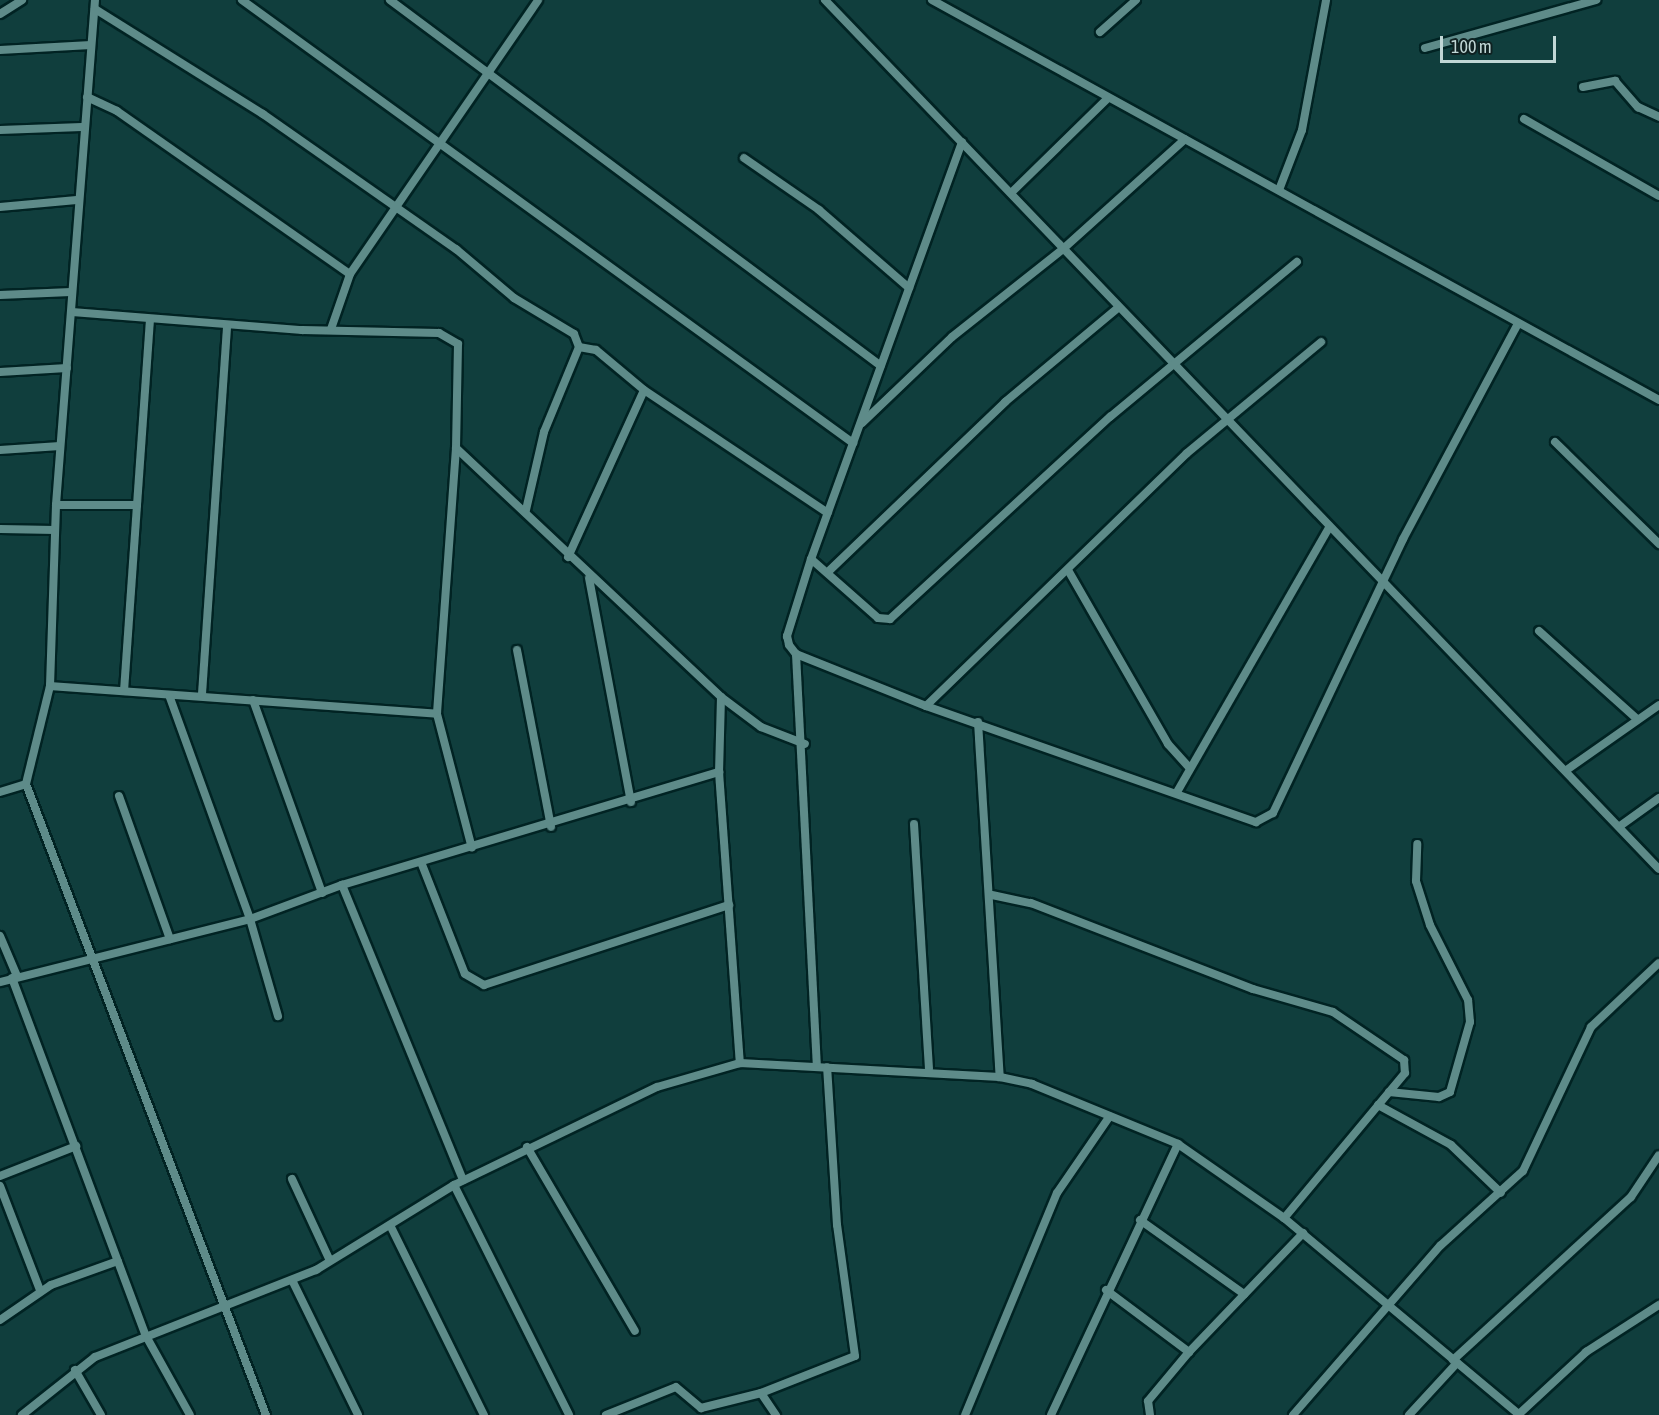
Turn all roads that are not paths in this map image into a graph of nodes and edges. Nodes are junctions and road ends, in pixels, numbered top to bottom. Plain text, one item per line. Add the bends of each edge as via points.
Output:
1 (22, 0) edge
2 (95, 0) edge
3 (242, 0) edge
4 (390, 0) edge
5 (538, 0) edge
6 (825, 0) edge
7 (932, 0) edge
8 (1136, 0) edge
9 (1326, 0) edge
10 (1596, 0) edge
11 (95, 9) junction
12 (0, 14) edge
13 (1100, 32) dead end
14 (91, 45) junction
15 (1425, 48) dead end
16 (0, 50) edge
17 (483, 74) junction
18 (1583, 87) dead end
19 (87, 97) junction
20 (1108, 98) junction
21 (1659, 117) edge
22 (1524, 119) dead end
23 (82, 127) junction
24 (0, 130) edge
25 (1185, 139) junction
26 (962, 142) junction
27 (442, 144) junction
28 (744, 158) dead end
29 (1279, 190) junction
30 (1011, 193) junction
31 (1659, 195) edge
32 (76, 200) junction
33 (0, 207) edge
34 (399, 209) junction
35 (1063, 249) junction
36 (1297, 262) dead end
37 (350, 274) junction
38 (909, 288) junction
39 (71, 292) junction
40 (0, 295) edge
41 (1118, 308) junction
42 (72, 312) junction
43 (150, 319) junction
44 (1518, 324) junction
45 (226, 326) junction
46 (331, 329) junction
47 (1321, 342) dead end
48 (579, 347) junction
49 (1171, 363) junction
50 (881, 366) junction
51 (67, 368) junction
52 (0, 372) edge
53 (644, 390) junction
54 (1659, 400) edge
55 (1226, 421) junction
56 (860, 425) junction
57 (1556, 442) dead end
58 (853, 443) junction
59 (60, 446) junction
60 (456, 448) junction
61 (0, 450) edge
62 (56, 505) junction
63 (137, 505) junction
64 (526, 510) junction
65 (828, 513) junction
66 (1329, 528) junction
67 (0, 529) edge
68 (55, 530) junction
69 (1659, 544) edge
70 (568, 557) junction
71 (811, 559) junction
72 (830, 570) junction
73 (1068, 570) junction
74 (589, 578) junction
75 (1383, 585) junction
76 (1539, 631) dead end
77 (517, 650) dead end
78 (796, 654) junction
79 (50, 686) junction
80 (124, 691) junction
81 (202, 694) junction
82 (169, 695) junction
83 (721, 698) junction
84 (253, 700) junction
85 (1659, 705) edge
86 (926, 706) junction
87 (437, 714) junction
88 (1637, 719) junction
89 (978, 722) junction
90 (805, 744) junction
91 (1188, 766) junction
92 (1568, 769) junction
93 (719, 772) junction
94 (27, 784) junction
95 (0, 792) edge
96 (1177, 792) junction
97 (118, 796) dead end
98 (1659, 798) edge
99 (631, 802) junction
100 (914, 824) dead end
101 (1620, 826) junction
102 (551, 827) junction
103 (1417, 844) dead end
104 (472, 848) junction
105 (421, 862) junction
106 (1659, 869) edge
107 (342, 885) junction
108 (322, 893) junction
109 (992, 895) junction
110 (729, 905) junction
111 (250, 919) junction
112 (0, 936) edge
113 (170, 939) junction
114 (92, 961) junction
115 (1659, 963) edge
116 (14, 977) junction
117 (0, 982) edge
118 (278, 1016) dead end
119 (740, 1063) junction
120 (817, 1066) junction
121 (827, 1067) junction
122 (929, 1069) junction
123 (1000, 1077) junction
124 (1389, 1092) junction
125 (1378, 1105) junction
126 (1110, 1116) junction
127 (1178, 1144) junction
128 (76, 1146) junction
129 (526, 1147) junction
130 (1659, 1155) edge
131 (0, 1175) edge
132 (292, 1179) dead end
133 (463, 1180) junction
134 (0, 1185) edge
135 (454, 1185) junction
136 (1501, 1193) junction
137 (1284, 1218) junction
138 (1140, 1220) junction
139 (391, 1227) junction
140 (1303, 1233) junction
141 (118, 1261) junction
142 (330, 1261) junction
143 (292, 1280) junction
144 (40, 1290) junction
145 (1106, 1290) junction
146 (1244, 1294) junction
147 (1390, 1304) junction
148 (1659, 1305) edge
149 (222, 1308) junction
150 (0, 1320) edge
151 (635, 1331) dead end
152 (146, 1336) junction
153 (1189, 1352) junction
154 (1455, 1361) junction
155 (75, 1370) junction
156 (761, 1393) junction
157 (22, 1415) edge
158 (101, 1415) edge
159 (190, 1415) edge
160 (266, 1415) edge
161 (358, 1415) edge
162 (484, 1415) edge
163 (569, 1415) edge
164 (606, 1415) edge
165 (776, 1415) edge
166 (965, 1415) edge
167 (1051, 1415) edge
168 (1150, 1415) edge
169 (1293, 1415) edge
170 (1409, 1415) edge
171 (1519, 1415) edge

1 - 12 street
2 - 11 street
3 - 27 street
4 - 17 street
5 - 17 street
6 - 26 street
7 - 20 street
8 - 13 street
9 - 29 street via 1302,130
10 - 15 street
11 - 14 street
11 - 34 street via 194,67
14 - 16 street
14 - 19 street
17 - 27 street
17 - 50 street
18 - 21 street via 1615,81 1638,106
19 - 23 street
19 - 37 street via 117,111
20 - 25 street
20 - 30 street
22 - 31 street
23 - 24 street
23 - 32 street
25 - 29 street
25 - 35 street
26 - 30 street
26 - 38 street
27 - 34 street
27 - 58 street
28 - 38 street via 819,210
29 - 44 street
30 - 35 street
32 - 33 street
32 - 39 street
34 - 37 street
34 - 48 street via 514,298 574,334
35 - 41 street
35 - 56 street via 952,337
36 - 49 street
37 - 46 street
38 - 50 street
39 - 40 street
39 - 42 street
41 - 49 street
41 - 72 street via 1005,402
42 - 43 street
42 - 51 street
43 - 45 street
43 - 63 street
44 - 54 street
44 - 75 street via 1484,381
45 - 46 street
45 - 81 street
46 - 60 street via 439,333 458,344
47 - 55 street
48 - 53 street via 596,350
48 - 64 street via 544,432
49 - 55 street
49 - 72 street via 890,619 878,618
50 - 56 street
51 - 52 street
51 - 59 street
53 - 65 street
53 - 70 street
55 - 66 street
55 - 73 street
56 - 58 street
57 - 69 street
58 - 65 street
59 - 61 street
59 - 62 street
60 - 64 street
60 - 87 street
62 - 63 street
62 - 68 street
63 - 80 street
64 - 70 street
65 - 71 street
66 - 75 street
66 - 91 street
67 - 68 street
68 - 79 street
70 - 74 street
71 - 72 street
71 - 78 street via 787,636
73 - 86 street
73 - 91 street via 1168,744
74 - 83 street
74 - 99 street
75 - 92 street
75 - 96 street via 1266,821 1256,822
76 - 88 street
77 - 102 street
78 - 86 street
78 - 90 street
79 - 80 street
79 - 94 street
80 - 82 street
81 - 82 street
81 - 84 street
82 - 111 street
83 - 90 street via 761,727
83 - 93 street
84 - 87 street
84 - 108 street
85 - 88 street
86 - 89 street
87 - 104 street
88 - 92 street
89 - 96 street
89 - 109 street
90 - 120 street
91 - 96 street
92 - 101 street
93 - 99 street
93 - 110 street
94 - 95 street
94 - 114 street
97 - 113 street
98 - 101 street
99 - 102 street
100 - 122 street
101 - 106 street
102 - 104 street
103 - 124 street via 1416,881 1430,925 1468,1000 1470,1022 1450,1092 1439,1097
104 - 105 street
105 - 107 street
105 - 110 street via 465,974 484,985
107 - 108 street
107 - 133 street
108 - 111 street
109 - 123 street
109 - 124 street via 1031,903 1202,970 1347,1018 1404,1060 1405,1073
110 - 119 street
111 - 113 street
111 - 118 street
112 - 116 street
113 - 114 street
114 - 116 street
114 - 149 street via 161,1131
115 - 136 street via 1592,1028 1554,1097 1532,1157
116 - 117 street
116 - 128 street
119 - 120 street
119 - 129 street via 657,1087
120 - 121 street
121 - 122 street
121 - 156 street via 837,1225 858,1350 849,1360
122 - 123 street
123 - 126 street
124 - 125 street
125 - 136 street via 1451,1144
125 - 137 street
126 - 127 street
126 - 166 street via 1057,1193
127 - 137 street
127 - 138 street
128 - 131 street
128 - 141 street
129 - 133 street
129 - 151 street
130 - 154 street via 1631,1197
132 - 142 street
133 - 135 street
134 - 144 street
135 - 139 street
135 - 163 street
136 - 147 street via 1441,1245
137 - 140 street
138 - 145 street
138 - 146 street
139 - 142 street
139 - 162 street
140 - 146 street
140 - 147 street
141 - 144 street
141 - 152 street
142 - 143 street
143 - 149 street
143 - 161 street
144 - 150 street
145 - 153 street
145 - 167 street
146 - 153 street
147 - 154 street
147 - 169 street
148 - 171 street via 1586,1352
149 - 152 street
149 - 160 street
152 - 155 street
152 - 159 street
153 - 168 street via 1148,1401
154 - 170 street
154 - 171 street
155 - 157 street
155 - 158 street
156 - 164 street via 701,1408 676,1387
156 - 165 street

